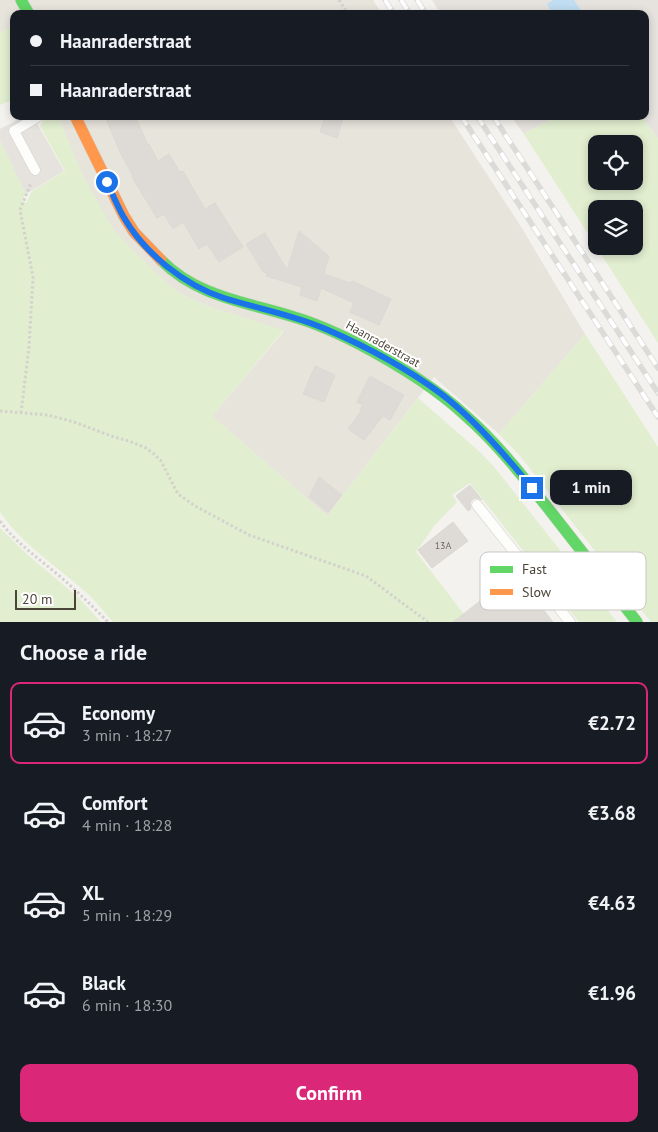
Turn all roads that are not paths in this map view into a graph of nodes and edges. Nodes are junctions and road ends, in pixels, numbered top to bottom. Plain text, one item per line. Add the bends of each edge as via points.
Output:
1 (32, 120) edge
2 (77, 120) edge
3 (35, 170) road end
4 (477, 505) dead end
5 (514, 552) edge
6 (582, 552) edge
7 (560, 610) edge
8 (628, 610) edge
9 (570, 622) edge
10 (637, 622) edge

1 - 3 lane via 14,131
2 - 6 street, Haanraderstraat via 124,216 134,232 169,268 203,290 223,298 327,329 373,352 440,394 466,416 520,473
4 - 5 lane
7 - 9 lane
8 - 10 street, Haanraderstraat

